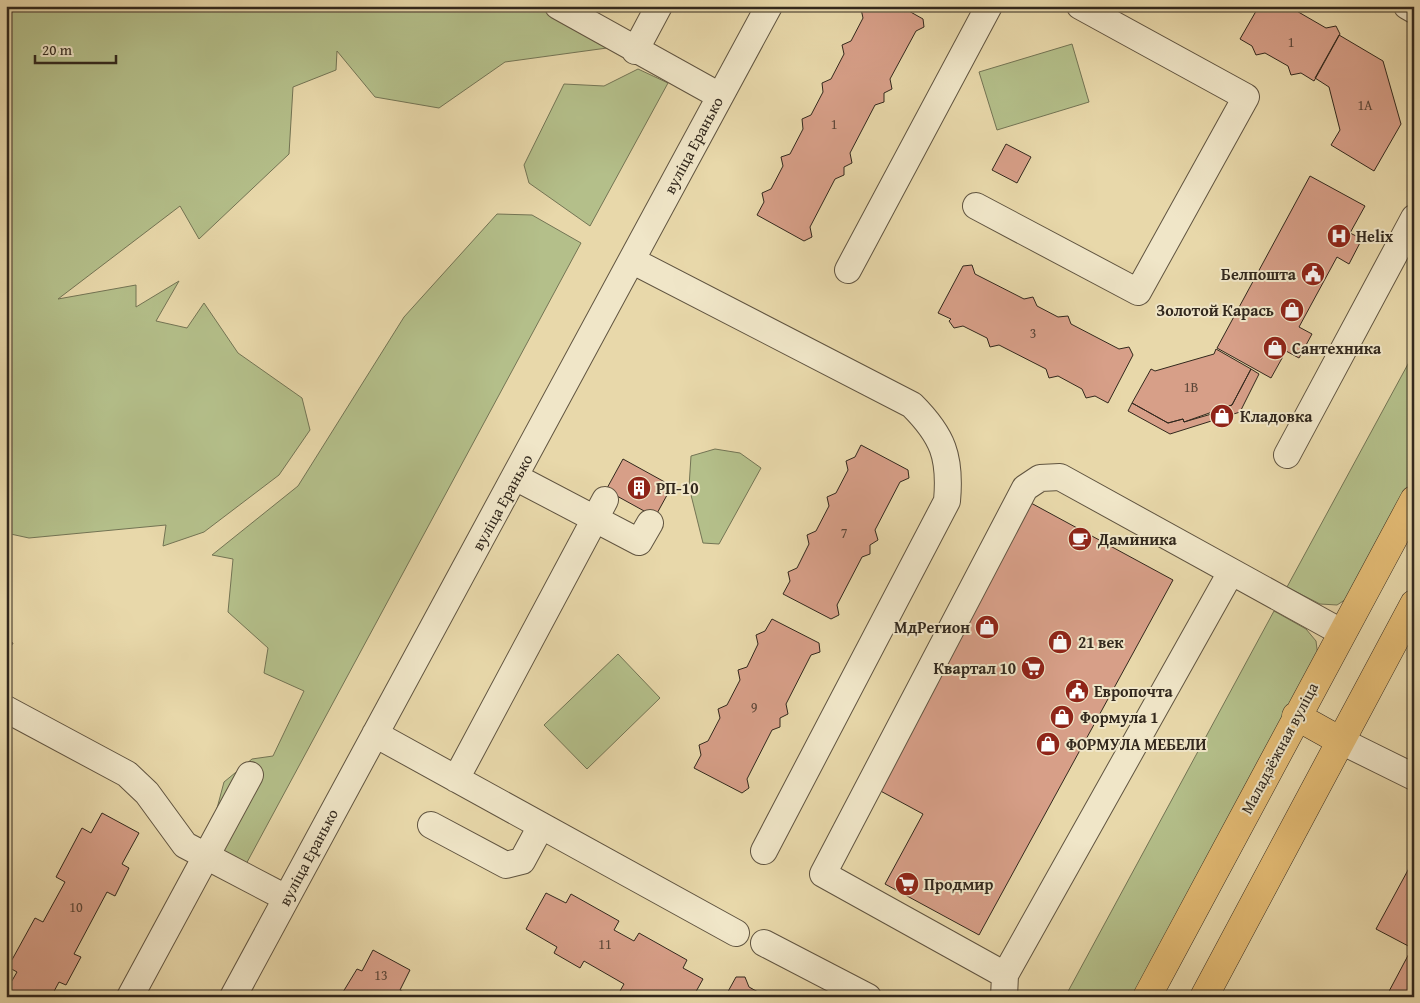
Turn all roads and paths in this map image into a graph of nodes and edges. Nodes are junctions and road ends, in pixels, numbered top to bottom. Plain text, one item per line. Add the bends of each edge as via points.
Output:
1 (558, 6) edge
2 (659, 6) edge
3 (769, 6) edge
4 (989, 6) edge
5 (1080, 6) edge
6 (1407, 6) edge
7 (1414, 10) edge
8 (635, 50) junction
9 (720, 96) junction
10 (976, 206) dead end
11 (1414, 218) edge
12 (633, 261) junction
13 (848, 270) dead end
14 (1288, 455) dead end
15 (515, 478) junction
16 (1414, 500) edge
17 (600, 510) junction
18 (650, 523) dead end
19 (1231, 572) junction
20 (1414, 604) edge
21 (1342, 632) junction
22 (6, 709) edge
23 (1296, 716) junction
24 (374, 734) junction
25 (1340, 740) junction
26 (250, 775) dead end
27 (1414, 777) edge
28 (456, 779) junction
29 (431, 825) dead end
30 (541, 826) junction
31 (764, 851) dead end
32 (206, 857) junction
33 (286, 898) junction
34 (736, 933) dead end
35 (764, 943) dead end
36 (1004, 986) edge
37 (130, 997) edge
38 (233, 997) edge
39 (868, 997) edge
40 (1147, 997) edge
41 (1204, 997) edge

1 - 8 street
2 - 8 street
3 - 9 street, вуліца Еранько
4 - 13 street
5 - 10 street via 1246,98 1138,292
6 - 7 street
8 - 9 street
9 - 12 street, вуліца Еранько
11 - 14 street
12 - 15 street, вуліца Еранько
12 - 31 street via 912,405 932,424 943,448 949,475 947,501
15 - 17 street
15 - 24 street, вуліца Еранько
16 - 21 main road, Маладзёжная вуліца
17 - 18 street via 639,542
17 - 28 street
19 - 21 street
19 - 36 street
19 - 36 street via 1060,477 1040,478 1025,488 823,874
20 - 25 main road
21 - 23 main road, Маладзёжная вуліца
22 - 32 street via 127,774 147,793 185,845
23 - 25 main road
23 - 40 main road, Маладзёжная вуліца
24 - 28 street
24 - 33 street, вуліца Еранько
25 - 27 street
25 - 41 main road
26 - 32 street
28 - 30 street
29 - 30 street via 506,865 522,861
30 - 34 street
32 - 33 street
32 - 37 street
33 - 38 street, вуліца Еранько
35 - 39 street

